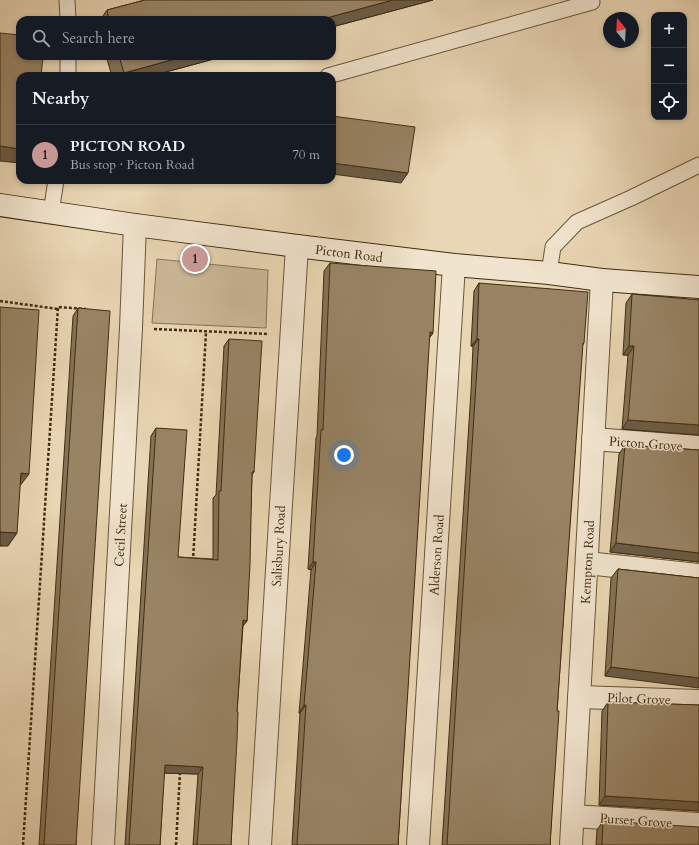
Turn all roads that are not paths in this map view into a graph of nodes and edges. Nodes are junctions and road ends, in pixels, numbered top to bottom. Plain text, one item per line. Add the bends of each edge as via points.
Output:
1 (67, 0) edge
2 (592, 2) dead end
3 (68, 16) edge
4 (68, 60) edge
5 (68, 72) edge
6 (336, 74) edge
7 (699, 165) edge
8 (55, 184) edge
9 (0, 205) edge
10 (51, 213) junction
11 (135, 225) junction
12 (297, 246) junction
13 (454, 265) junction
14 (549, 273) junction
15 (602, 280) junction
16 (699, 287) edge
17 (593, 439) junction
18 (699, 447) edge
19 (587, 563) junction
20 (699, 575) edge
21 (579, 697) junction
22 (699, 701) edge
23 (573, 816) junction
24 (699, 824) edge
25 (103, 845) edge
26 (260, 845) edge
27 (418, 845) edge
28 (571, 845) edge

1 - 3 lane
2 - 6 lane
4 - 5 lane
7 - 14 lane via 577,222 553,247
8 - 10 lane
9 - 10 street, Picton Road
10 - 11 street, Picton Road
11 - 12 street, Picton Road
11 - 25 street, Cecil Street
12 - 13 street, Picton Road
12 - 26 street, Salisbury Road
13 - 14 street, Picton Road
13 - 27 street, Alderson Road
14 - 15 street, Picton Road
15 - 16 street, Picton Road
15 - 17 street, Kempton Road
17 - 18 street, Picton Grove
17 - 19 street, Kempton Road
19 - 20 street
19 - 21 street, Kempton Road
21 - 22 street, Pilot Grove
21 - 23 street, Kempton Road
23 - 24 street, Purser Grove
23 - 28 street, Kempton Road

